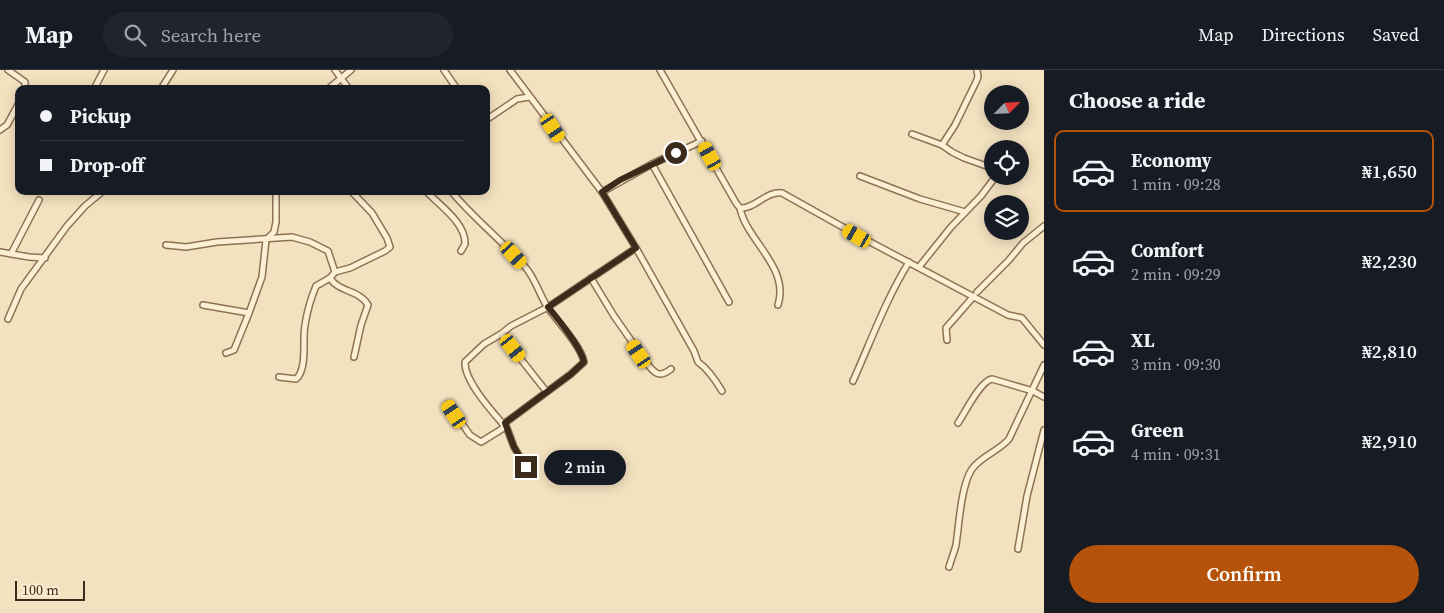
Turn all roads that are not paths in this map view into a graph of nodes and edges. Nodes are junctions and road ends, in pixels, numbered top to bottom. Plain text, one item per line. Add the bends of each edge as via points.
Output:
1 (8, 70) edge
2 (104, 70) edge
3 (173, 70) edge
4 (335, 70) edge
5 (351, 70) edge
6 (444, 70) edge
7 (510, 70) edge
8 (660, 70) edge
9 (977, 70) edge
10 (341, 77) junction
11 (25, 85) edge
12 (96, 85) edge
13 (164, 85) edge
14 (332, 85) edge
15 (346, 85) edge
16 (455, 85) edge
17 (530, 97) junction
18 (15, 110) edge
19 (490, 117) edge
20 (0, 130) edge
21 (912, 134) dead end
22 (702, 141) junction
23 (942, 145) junction
24 (652, 164) junction
25 (984, 165) edge
26 (860, 176) dead end
27 (989, 185) edge
28 (602, 192) junction
29 (97, 195) edge
30 (276, 195) edge
31 (355, 195) edge
32 (430, 195) edge
33 (454, 195) edge
34 (39, 200) dead end
35 (740, 208) junction
36 (965, 212) junction
37 (1044, 226) edge
38 (266, 240) junction
39 (166, 244) dead end
40 (636, 248) junction
41 (461, 251) dead end
42 (0, 252) edge
43 (11, 254) junction
44 (45, 258) junction
45 (909, 262) junction
46 (919, 268) junction
47 (336, 272) junction
48 (330, 278) junction
49 (591, 278) junction
50 (976, 294) junction
51 (729, 302) dead end
52 (203, 305) dead end
53 (778, 305) dead end
54 (548, 307) junction
55 (249, 313) junction
56 (8, 319) dead end
57 (502, 334) junction
58 (947, 340) dead end
59 (1044, 344) edge
60 (226, 353) dead end
61 (354, 357) dead end
62 (1044, 365) edge
63 (671, 369) dead end
64 (279, 377) dead end
65 (853, 381) dead end
66 (546, 391) junction
67 (722, 391) dead end
68 (1033, 391) junction
69 (1044, 397) edge
70 (448, 404) dead end
71 (505, 423) junction
72 (958, 423) dead end
73 (1044, 430) edge
74 (529, 472) dead end
75 (1018, 549) dead end
76 (949, 567) dead end

1 - 11 street
2 - 12 street
3 - 13 street
4 - 10 street
5 - 10 street
6 - 16 street
7 - 17 street
8 - 22 street
9 - 23 street via 976,82
10 - 14 street
10 - 15 street
17 - 19 street via 517,99
17 - 28 street
18 - 20 street via 7,125
21 - 23 street
22 - 24 street
22 - 35 street
23 - 25 street
24 - 28 street
24 - 51 street
26 - 36 street
27 - 36 street
28 - 40 street
29 - 44 street via 84,206
30 - 38 street via 274,232
31 - 47 street via 372,213 390,247
32 - 41 street via 463,231 465,244
33 - 54 street via 527,270
34 - 43 street
35 - 45 street via 747,208 770,194 782,193
35 - 53 street via 779,281
36 - 46 street
37 - 50 street via 1023,243
38 - 39 street via 186,247
38 - 47 street via 300,238 324,248
38 - 55 street via 262,277
40 - 49 street
40 - 67 street via 698,362
42 - 43 street
43 - 44 street
44 - 56 street via 21,289
45 - 46 street
45 - 65 street via 891,294
46 - 50 street
47 - 48 street
48 - 61 street via 368,305
48 - 64 street via 316,286 314,292 305,324 300,375 296,379
49 - 54 street
49 - 63 street via 655,373 665,374
50 - 58 street via 946,328
50 - 59 street via 1008,314 1022,318
52 - 55 street
54 - 57 street via 523,318
54 - 66 street via 584,362
55 - 60 street via 234,350
57 - 66 street
57 - 71 street via 470,356 464,362 464,368 482,398
62 - 68 street
66 - 71 street
68 - 69 street
68 - 72 street via 988,380
68 - 76 street via 1009,439 971,470
70 - 71 street via 470,435 482,442 502,429
71 - 74 street
73 - 75 street via 1027,496

